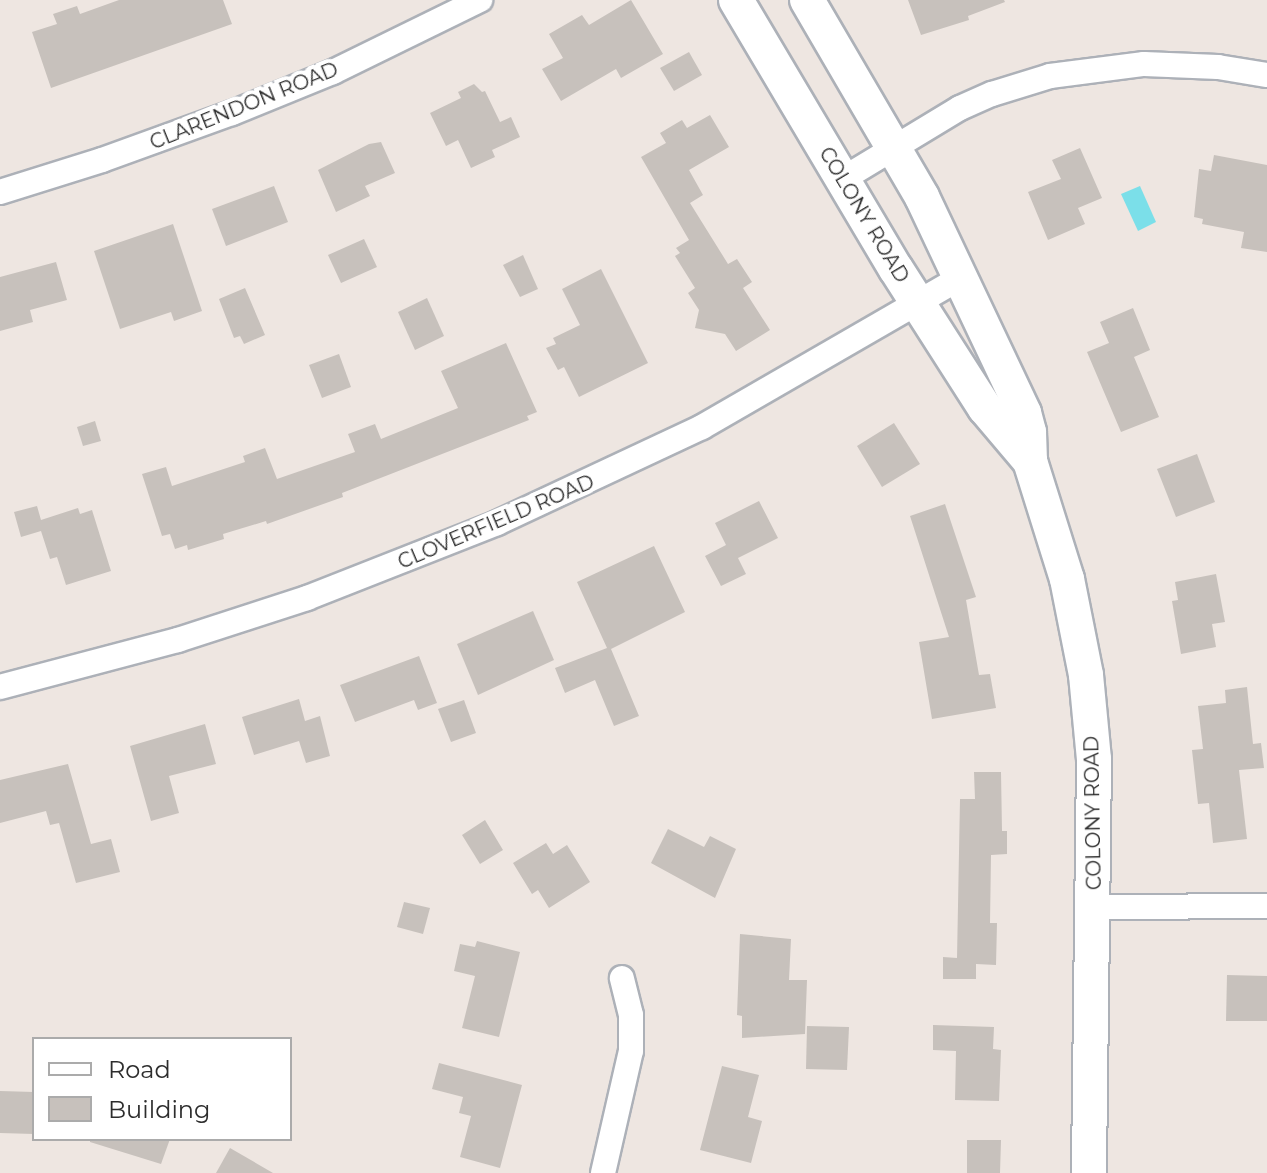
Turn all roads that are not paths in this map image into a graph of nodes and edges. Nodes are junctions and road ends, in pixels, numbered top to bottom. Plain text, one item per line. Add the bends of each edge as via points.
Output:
1 (480, 0) edge
2 (736, 0) edge
3 (807, 0) edge
4 (1267, 75) edge
5 (894, 147) junction
6 (841, 180) junction
7 (0, 192) edge
8 (960, 278) junction
9 (918, 303) junction
10 (1030, 461) junction
11 (0, 687) edge
12 (1267, 906) edge
13 (1094, 907) junction
14 (622, 978) dead end
15 (603, 1173) edge
16 (1089, 1173) edge

1 - 7 street, CLARENDON ROAD via 333,72 232,113
2 - 6 street, COLONY ROAD
3 - 5 street, COLONY ROAD
4 - 5 street via 1179,64 1073,72 992,94
5 - 6 street
5 - 8 street, COLONY ROAD
6 - 9 street, COLONY ROAD
8 - 9 street, CLOVERFIELD ROAD
8 - 10 street, COLONY ROAD via 1024,413
9 - 10 street, COLONY ROAD via 985,408
9 - 11 street, CLOVERFIELD ROAD via 702,427 497,523 307,598 178,640
10 - 13 street, COLONY ROAD via 1063,565 1086,675 1095,789
12 - 13 street
13 - 16 street, COLONY ROAD
14 - 15 street via 631,1015 631,1051

